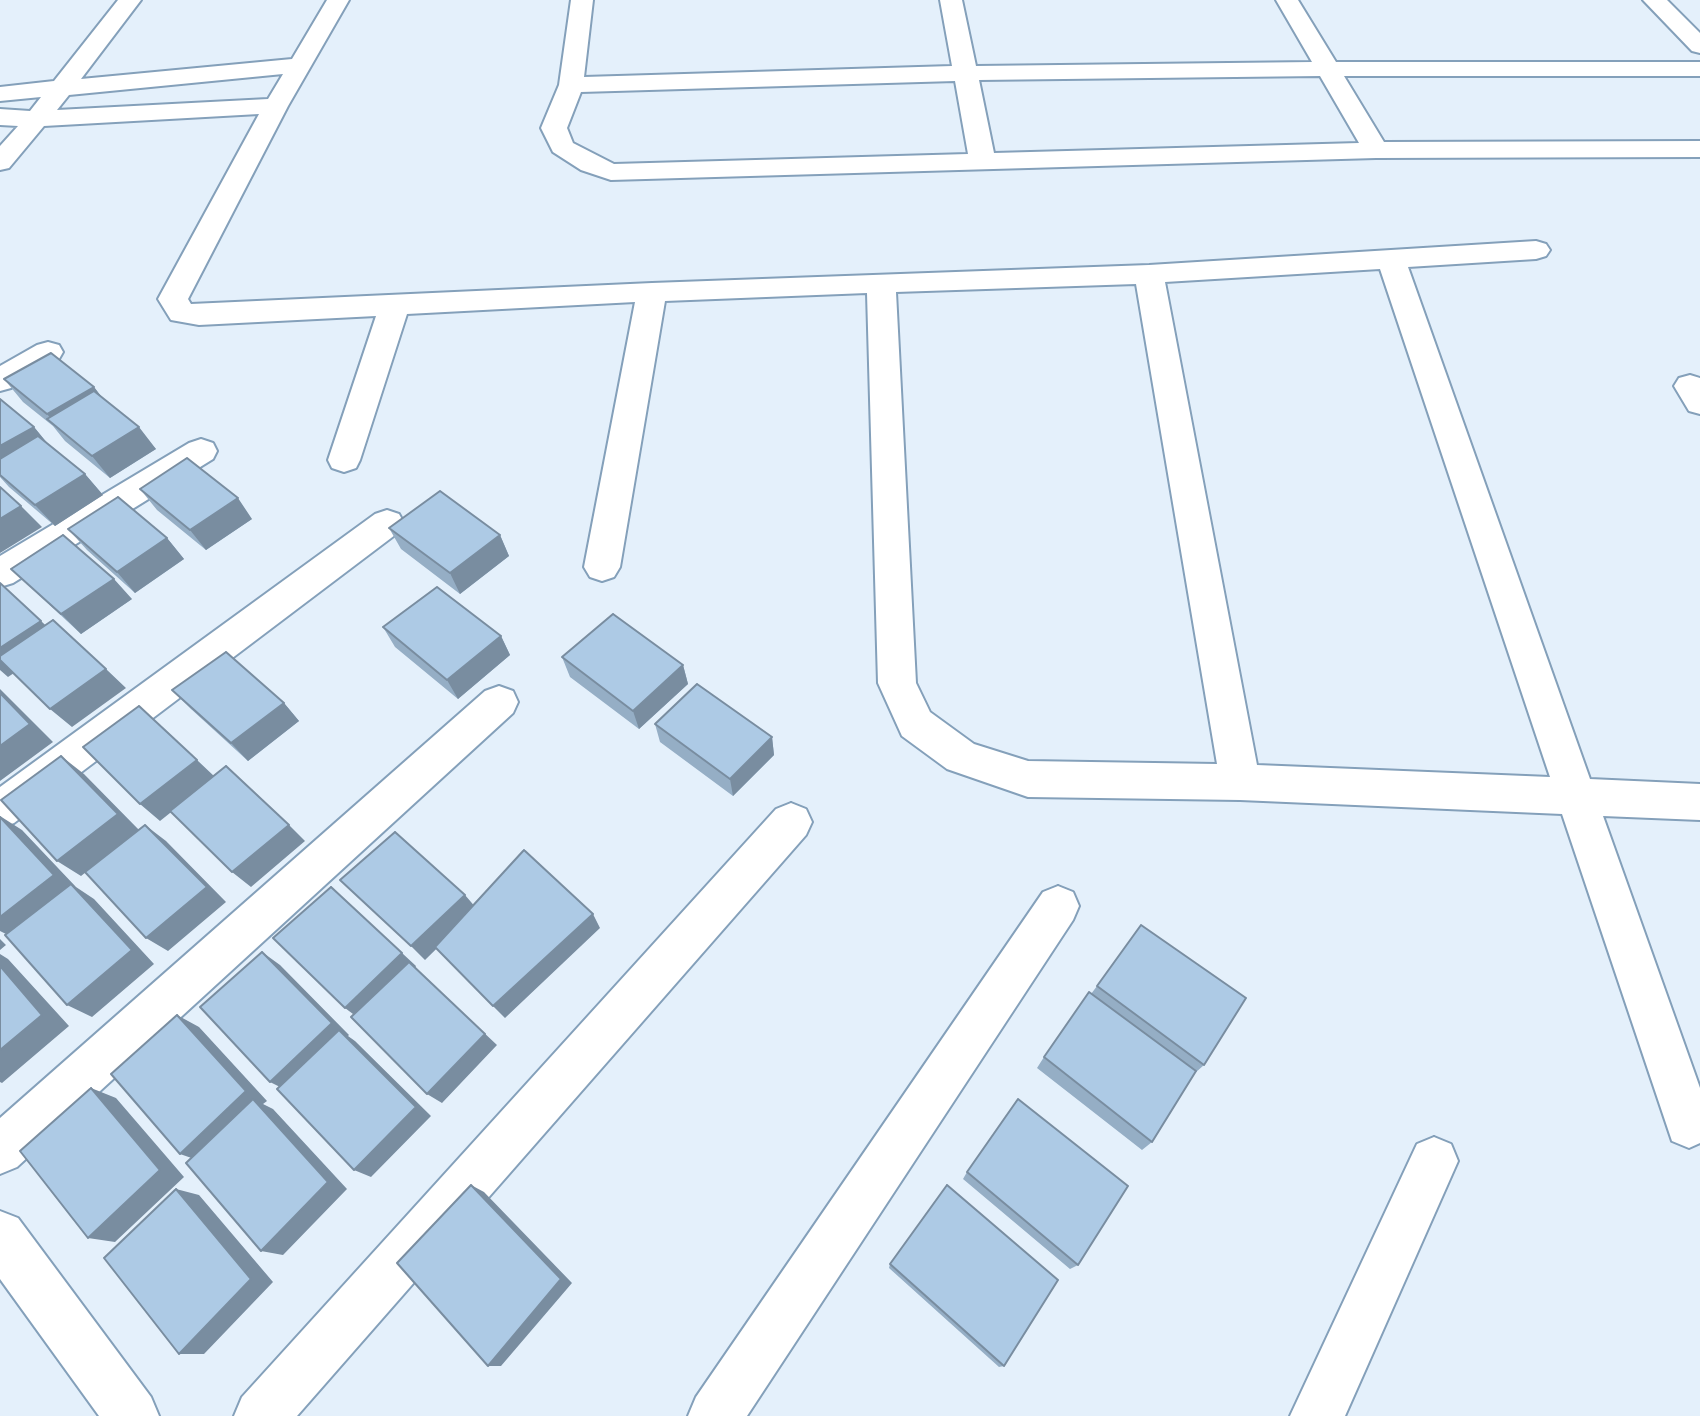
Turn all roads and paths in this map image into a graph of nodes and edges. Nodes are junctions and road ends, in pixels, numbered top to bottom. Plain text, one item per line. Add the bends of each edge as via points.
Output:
1 (130, 0) edge
2 (338, 0) edge
3 (582, 0) edge
4 (951, 0) edge
5 (1287, 0) edge
6 (1654, 0) edge
7 (1700, 46) edge
8 (300, 65) junction
9 (1328, 69) junction
10 (1700, 69) edge
11 (966, 74) junction
12 (571, 85) junction
13 (62, 87) junction
14 (0, 94) edge
15 (276, 106) junction
16 (0, 117) edge
17 (37, 119) junction
18 (1700, 149) edge
19 (1376, 150) junction
20 (0, 162) edge
21 (983, 163) junction
22 (1536, 250) dead end
23 (1391, 258) junction
24 (1149, 274) junction
25 (881, 284) junction
26 (652, 292) junction
27 (394, 306) junction
28 (48, 352) edge
29 (0, 380) edge
30 (201, 451) dead end
31 (344, 460) dead end
32 (387, 523) dead end
33 (602, 567) dead end
34 (0, 573) edge
35 (499, 702) dead end
36 (1240, 782) junction
37 (1575, 795) junction
38 (1700, 802) edge
39 (0, 810) edge
40 (791, 822) dead end
41 (1058, 906) dead end
42 (1689, 1124) dead end
43 (0, 1150) edge
44 (1434, 1161) dead end
45 (0, 1236) edge
46 (132, 1416) edge
47 (261, 1416) edge
48 (715, 1416) edge
49 (1317, 1416) edge

1 - 13 street
2 - 8 street
3 - 12 street
4 - 11 street
5 - 9 street
6 - 7 street
8 - 13 street
8 - 15 street
9 - 10 street
9 - 11 street
9 - 19 street
11 - 12 street
11 - 21 street
12 - 21 street via 554,128 562,147 611,172
13 - 14 street
13 - 17 street
15 - 17 street
15 - 27 street via 173,299 175,306 181,313 199,315
16 - 17 street
17 - 20 street
18 - 19 street
19 - 21 street
22 - 23 street
23 - 24 street
23 - 37 street
24 - 25 street
24 - 36 street
25 - 26 street
25 - 36 street via 897,683 916,724 961,757 1028,779
26 - 27 street
26 - 33 street
27 - 31 street
28 - 29 street
30 - 34 street
32 - 39 street
35 - 43 street
36 - 37 street
37 - 38 street
37 - 42 street
40 - 47 street
41 - 48 street
44 - 49 street
45 - 46 street

